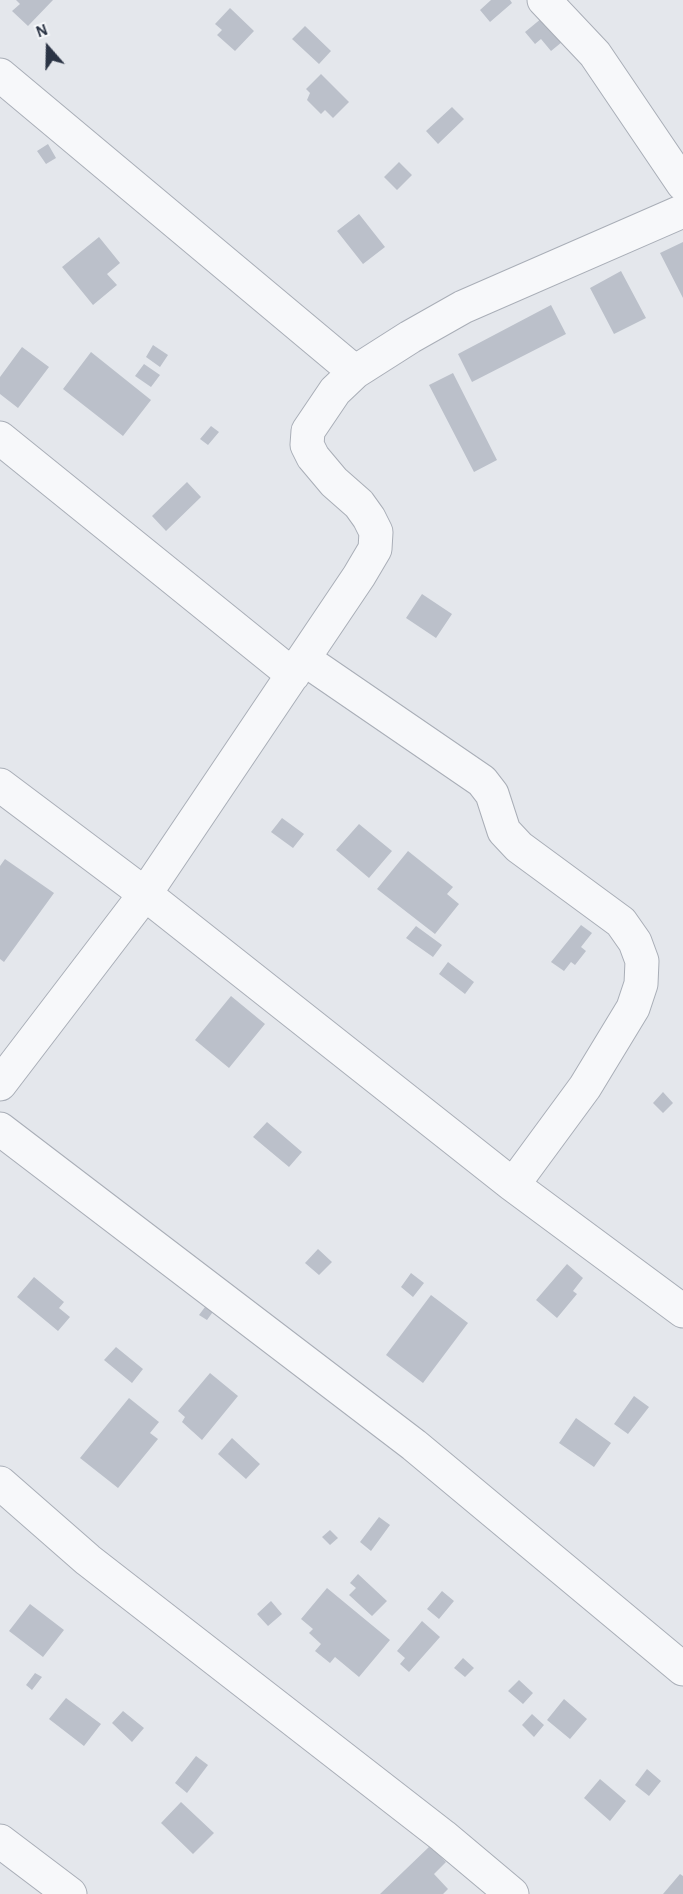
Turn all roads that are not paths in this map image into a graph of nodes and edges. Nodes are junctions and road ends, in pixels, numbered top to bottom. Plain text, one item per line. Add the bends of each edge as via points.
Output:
1 (544, 0) edge
2 (0, 75) edge
3 (683, 184) edge
4 (683, 211) edge
5 (355, 372) junction
6 (0, 438) edge
7 (298, 667) junction
8 (0, 785) edge
9 (145, 894) junction
10 (0, 1084) edge
11 (0, 1128) edge
12 (513, 1185) junction
13 (683, 1311) edge
14 (0, 1483) edge
15 (683, 1669) edge
16 (0, 1841) edge
17 (70, 1894) edge
18 (512, 1894) edge

1 - 3 street via 595,54
2 - 5 street
4 - 5 street via 463,307
5 - 7 street via 317,416 308,431 307,445 334,482 369,518 376,532 375,549
6 - 7 street
7 - 9 street
7 - 12 street via 482,780 492,794 504,831 519,847 621,922 635,942 642,962 641,984 633,1008 585,1087
8 - 9 street
9 - 10 street
9 - 12 street
11 - 15 street via 414,1445
12 - 13 street
14 - 18 street via 88,1560
16 - 17 street

